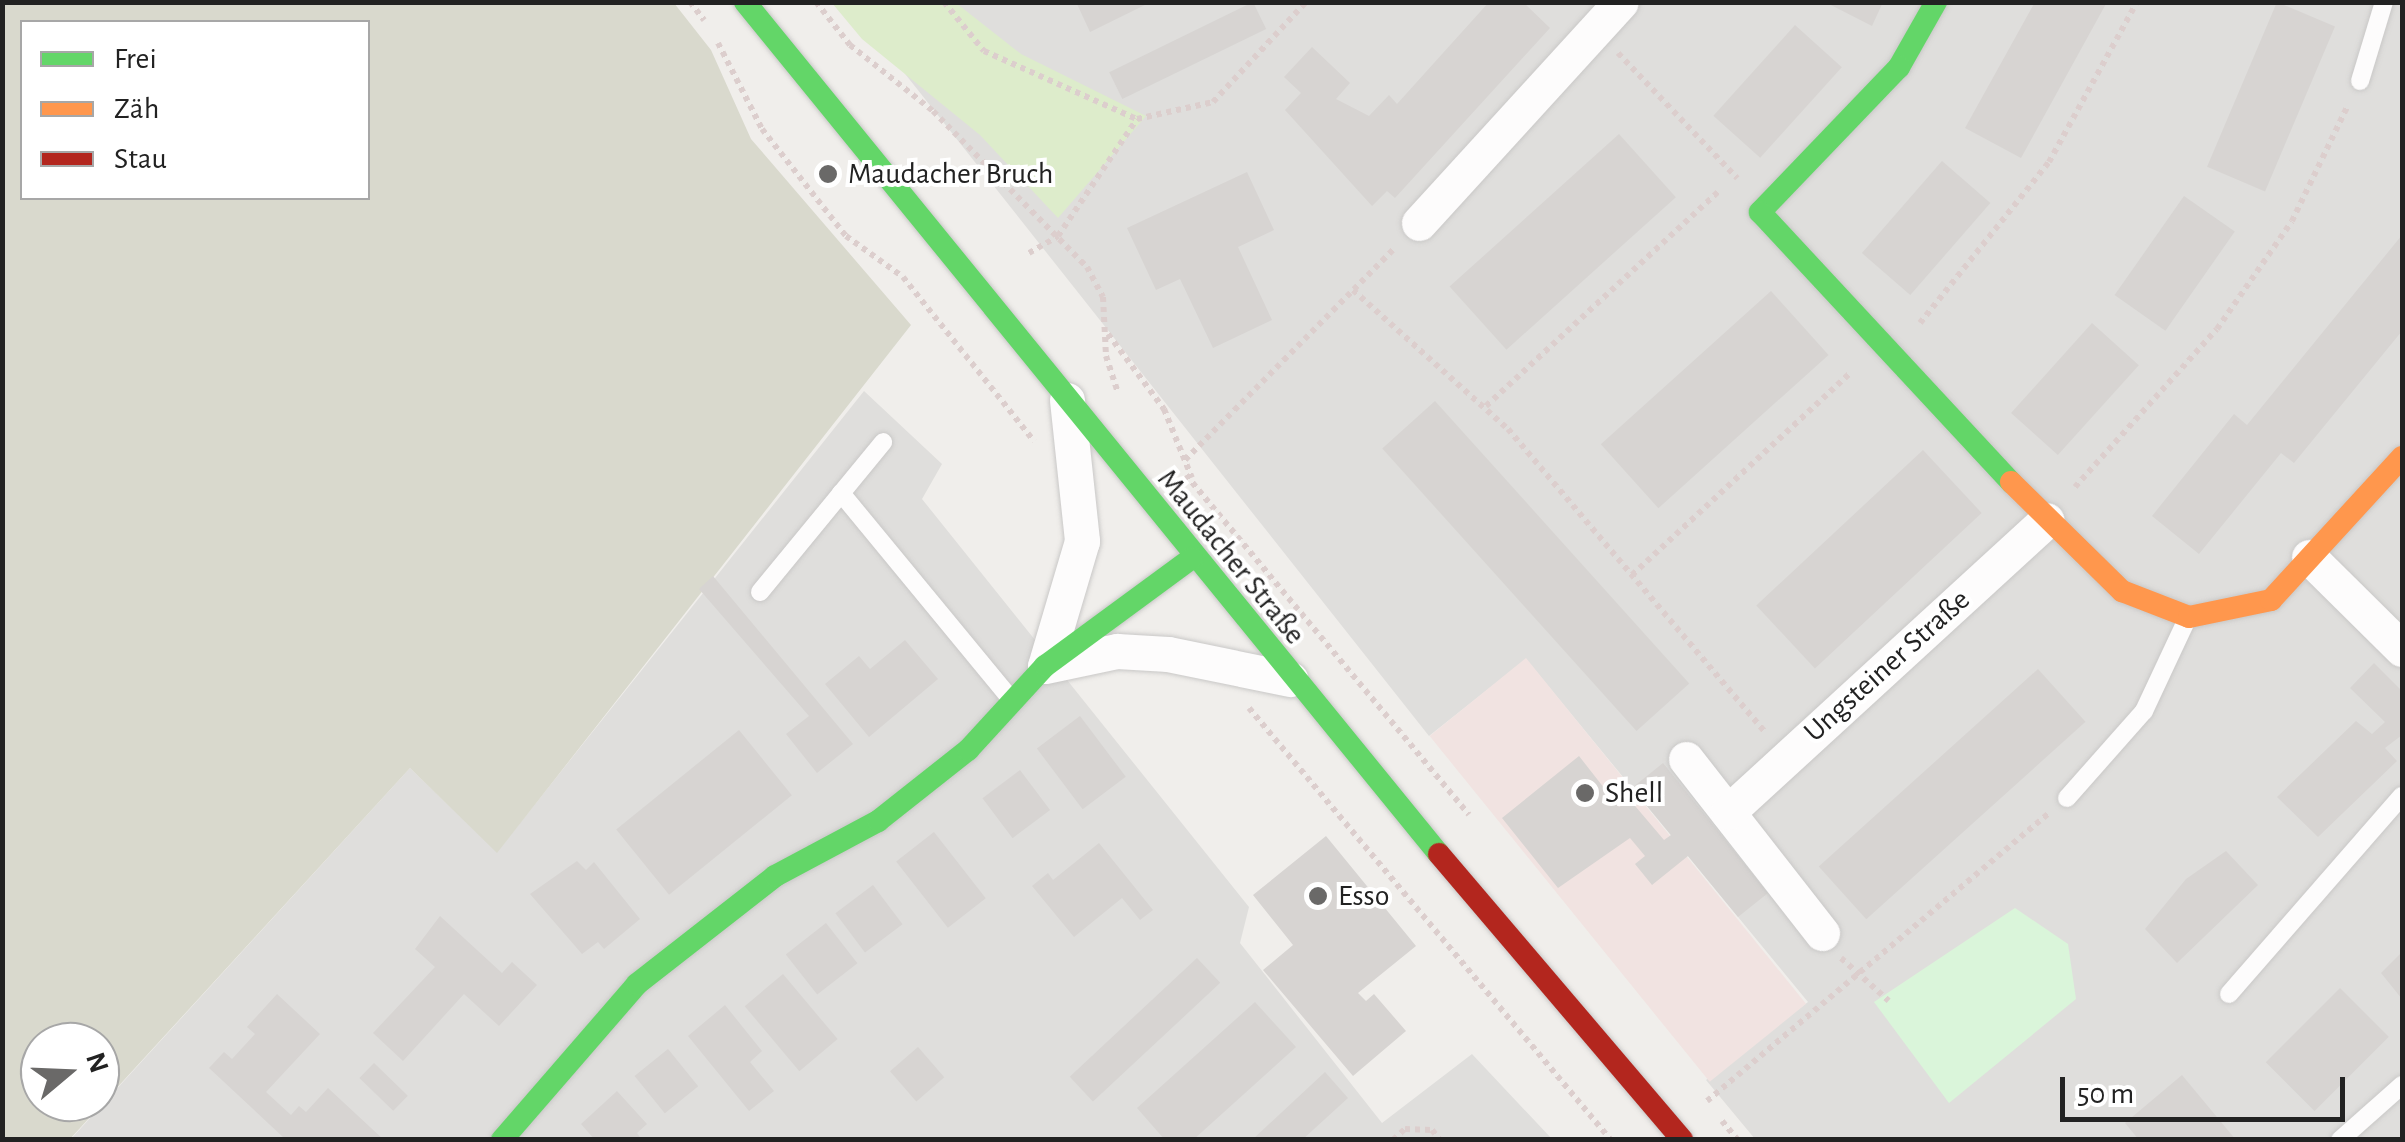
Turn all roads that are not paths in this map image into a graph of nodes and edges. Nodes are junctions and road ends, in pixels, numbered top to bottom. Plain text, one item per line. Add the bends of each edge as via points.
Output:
1 (745, 2) edge
2 (1621, 2) edge
3 (1936, 2) edge
4 (2384, 2) edge
5 (2360, 81) road end
6 (1419, 223) road end
7 (1066, 398) junction
8 (883, 442) dead end
9 (2402, 457) edge
10 (841, 493) junction
11 (2047, 520) junction
12 (1192, 558) junction
13 (2309, 558) junction
14 (760, 592) dead end
15 (2188, 617) junction
16 (2402, 649) edge
17 (1045, 666) junction
18 (1290, 679) junction
19 (1010, 697) junction
20 (1686, 759) dead end
21 (2402, 796) edge
22 (2067, 798) road end
23 (1728, 812) junction
24 (1822, 933) road end
25 (2229, 994) dead end
26 (2402, 1085) edge
27 (502, 1140) edge
28 (1682, 1140) edge
29 (2340, 1140) edge

1 - 7 street, Maudacher Straße
2 - 6 street
3 - 11 street via 1898,67 1760,212
4 - 5 lane
7 - 12 street, Maudacher Straße
7 - 17 street via 1082,541
8 - 10 lane
9 - 13 street
10 - 14 lane
10 - 19 lane
11 - 15 street via 2122,590
11 - 23 street, Ungsteiner Straße
12 - 17 street
12 - 18 street, Maudacher Straße
13 - 15 street via 2271,600
13 - 16 street
15 - 22 lane via 2144,711
17 - 18 street via 1117,651
17 - 19 street
18 - 28 street, Maudacher Straße
19 - 27 street via 968,750 878,821 774,876 637,984
20 - 23 street
21 - 25 lane
23 - 24 street
26 - 29 lane

